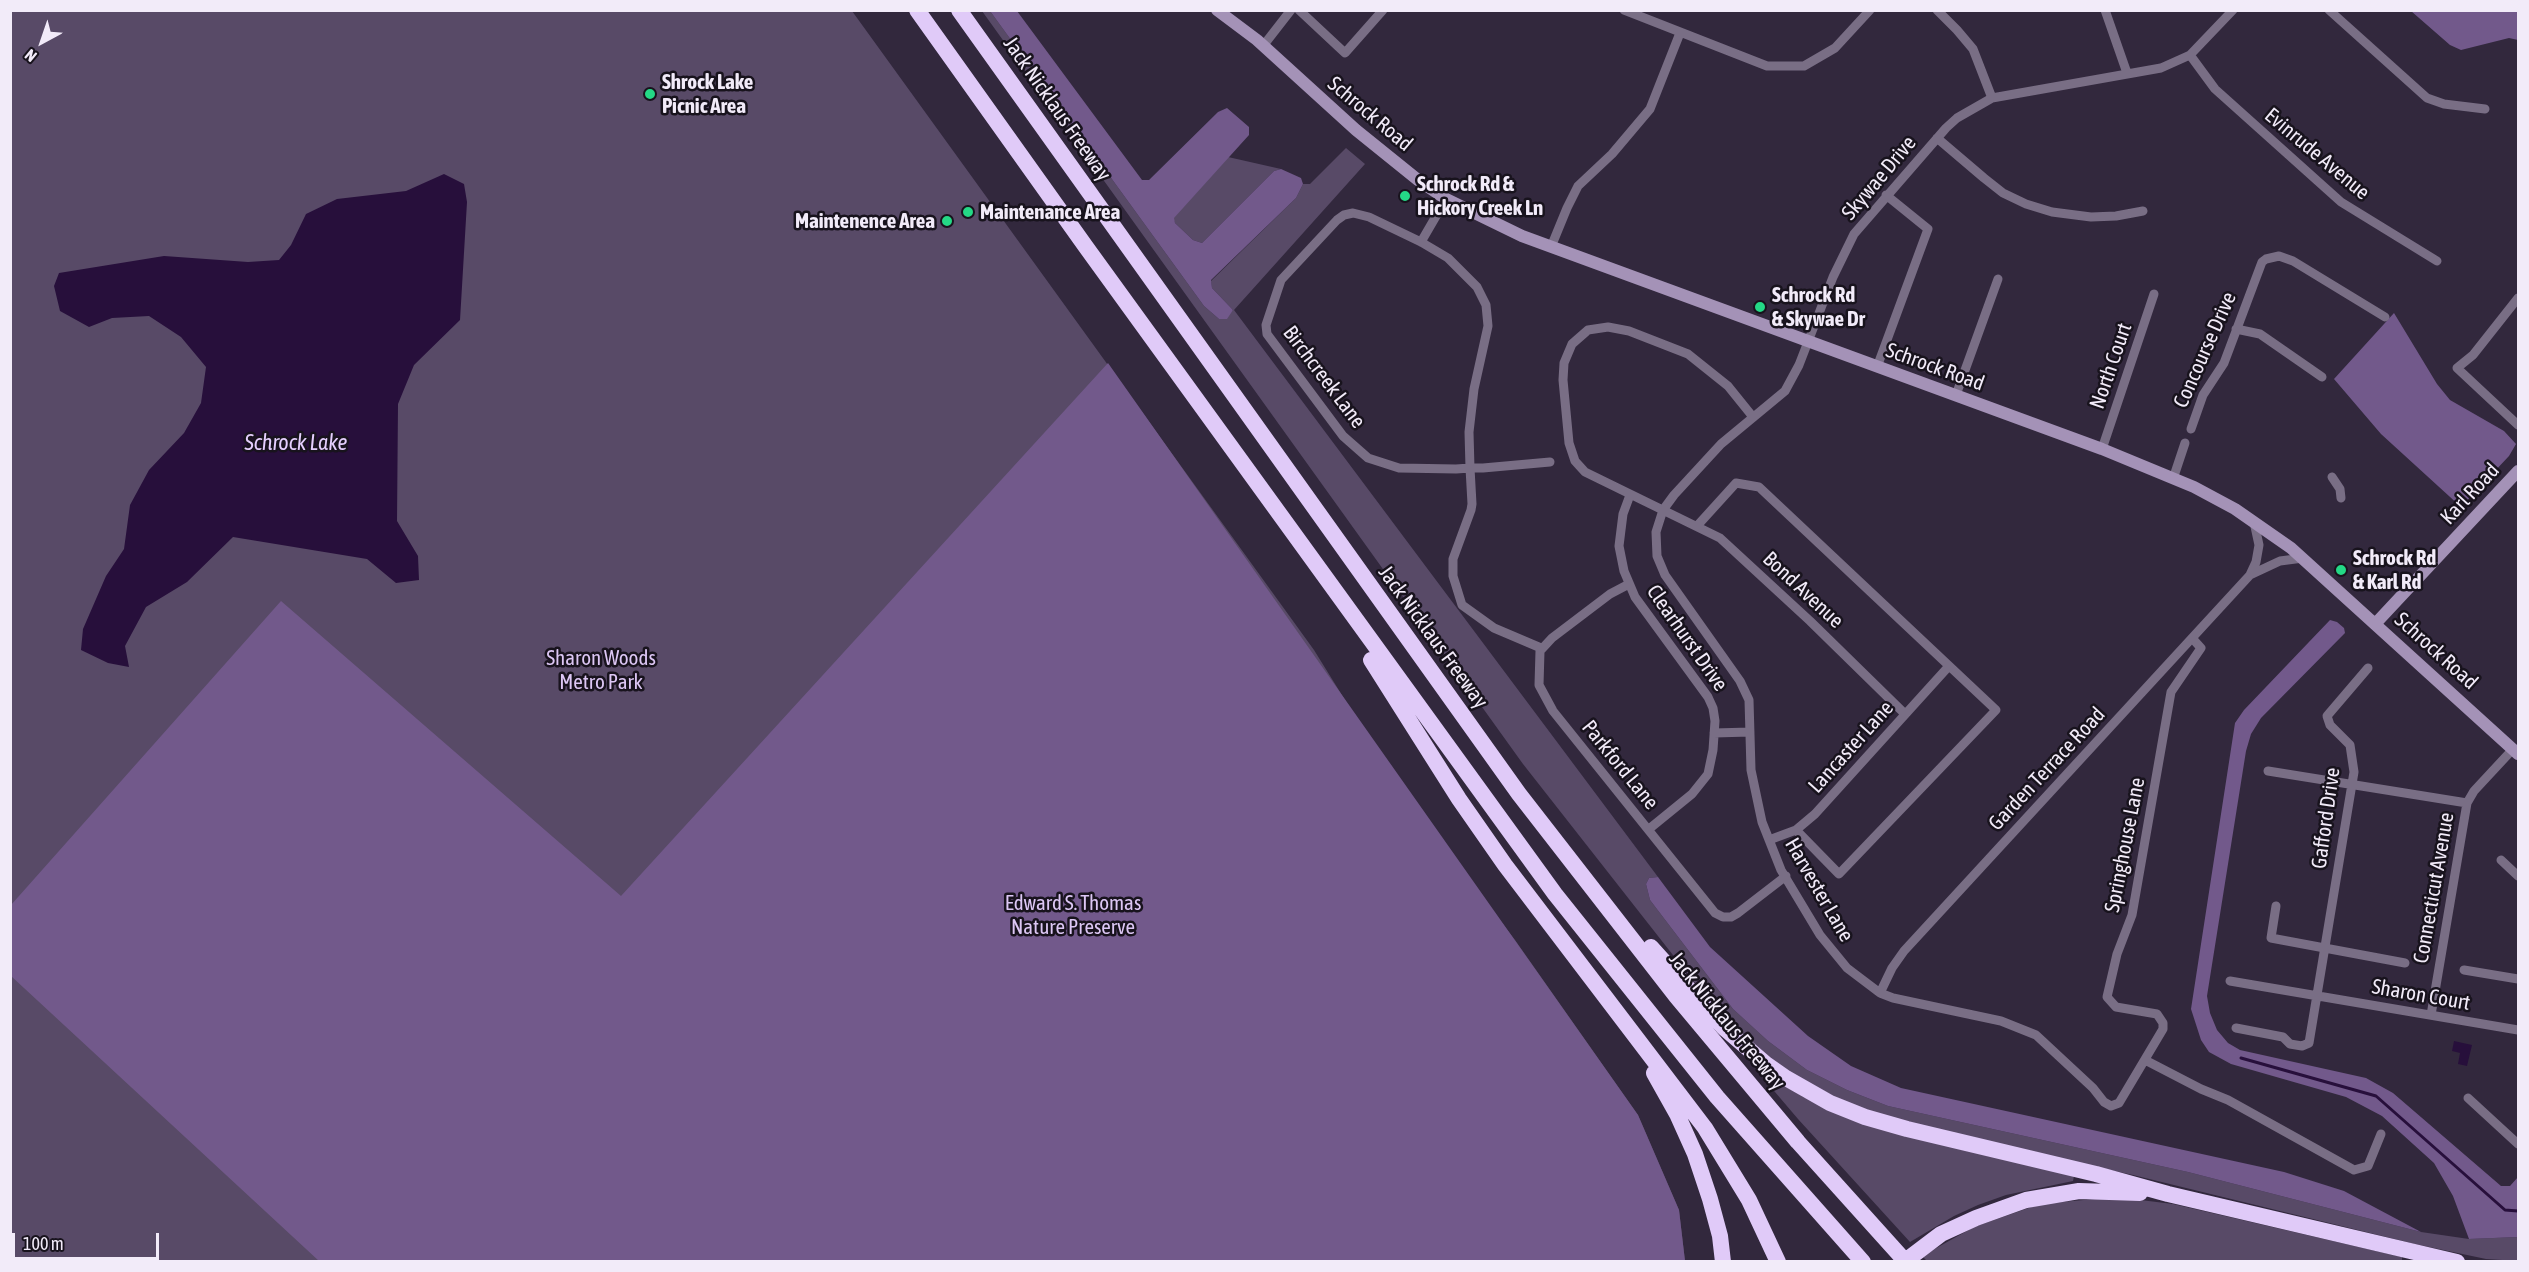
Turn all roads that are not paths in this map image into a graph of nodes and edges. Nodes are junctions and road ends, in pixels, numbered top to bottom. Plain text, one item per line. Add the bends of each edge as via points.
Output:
1 (917, 10) edge
2 (959, 10) edge
3 (1217, 10) edge
4 (1292, 10) edge
5 (1299, 10) edge
6 (1383, 10) edge
7 (1870, 10) edge
8 (1937, 10) edge
9 (2105, 10) edge
10 (2233, 10) edge
11 (2329, 10) edge
12 (1624, 11) edge
13 (1680, 33) junction
14 (1263, 46) junction
15 (2190, 55) junction
16 (2127, 73) junction
17 (1992, 98) junction
18 (2485, 109) dead end
19 (1937, 138) junction
20 (1886, 195) junction
21 (1446, 199) junction
22 (2143, 211) dead end
23 (1421, 242) junction
24 (1551, 247) junction
25 (2437, 261) dead end
26 (1998, 279) dead end
27 (2154, 294) dead end
28 (2518, 298) edge
29 (2385, 316) dead end
30 (2236, 329) junction
31 (1808, 343) junction
32 (1877, 368) junction
33 (2322, 377) dead end
34 (1956, 395) junction
35 (1753, 417) junction
36 (2518, 426) edge
37 (2190, 429) dead end
38 (2185, 443) dead end
39 (2102, 449) junction
40 (1550, 462) dead end
41 (1470, 468) junction
42 (2518, 471) edge
43 (2332, 477) dead end
44 (2173, 478) junction
45 (1630, 495) junction
46 (2341, 498) dead end
47 (1663, 510) junction
48 (2254, 522) junction
49 (1697, 526) junction
50 (2303, 558) junction
51 (1316, 566) junction
52 (2250, 575) junction
53 (1629, 584) junction
54 (2376, 623) junction
55 (2192, 638) junction
56 (1541, 648) junction
57 (1949, 666) junction
58 (2368, 668) dead end
59 (1905, 714) junction
60 (1750, 732) junction
61 (1714, 733) junction
62 (2516, 751) edge
63 (2268, 771) dead end
64 (2352, 784) junction
65 (2467, 803) junction
66 (1541, 823) junction
67 (1649, 829) junction
68 (1796, 830) junction
69 (1769, 840) junction
70 (2501, 860) dead end
71 (1786, 876) junction
72 (2518, 876) edge
73 (2276, 906) dead end
74 (2325, 948) junction
75 (2405, 963) dead end
76 (2464, 970) dead end
77 (2518, 980) edge
78 (2230, 981) dead end
79 (1881, 993) junction
80 (2318, 996) junction
81 (1610, 1004) junction
82 (2431, 1015) junction
83 (2236, 1028) dead end
84 (2518, 1030) edge
85 (2036, 1035) joint
86 (2145, 1060) junction
87 (2468, 1098) dead end
88 (2381, 1134) dead end
89 (2518, 1144) edge
90 (2168, 1194) junction
91 (1859, 1256) edge
92 (1723, 1262) edge
93 (1778, 1262) edge
94 (1905, 1262) edge
95 (2457, 1262) edge

1 - 51 highway
2 - 66 highway, Jack Nicklaus Freeway
3 - 14 main road, Schrock Road
4 - 14 street
5 - 6 street via 1345,53
7 - 13 street via 1836,48 1804,66 1767,66
8 - 17 street via 1972,50
9 - 16 street
10 - 15 street, Skywae Drive
11 - 18 street via 2427,98
12 - 13 street
13 - 24 street via 1650,109 1578,186
14 - 21 main road, Schrock Road via 1356,130
15 - 16 street, Skywae Drive via 2161,68
15 - 25 street, Evinrude Avenue via 2215,89 2341,202
16 - 17 street, Skywae Drive
17 - 19 street, Skywae Drive via 1957,118
19 - 20 street, Skywae Drive
19 - 22 street via 2003,193 2026,204 2091,217
20 - 31 street, Skywae Drive via 1854,234
20 - 32 street via 1928,230
21 - 23 street
21 - 24 main road, Schrock Road
23 - 41 street via 1448,258 1477,287 1486,305 1488,326 1469,432
23 - 41 street, Birchcreek Lane via 1370,217 1344,215 1281,280 1266,325 1267,334 1343,436 1368,458 1400,468
24 - 31 main road, Schrock Road
26 - 34 street
27 - 39 street, North Court
28 - 36 street via 2473,355 2457,368
29 - 30 street, Concourse Drive via 2279,256 2262,262
30 - 33 street via 2260,334
30 - 37 street, Concourse Drive via 2224,363 2203,394
31 - 32 main road, Schrock Road
31 - 35 street, Skywae Drive via 1785,391
32 - 34 main road, Schrock Road
34 - 39 main road, Schrock Road
35 - 45 street via 1728,386 1688,354 1629,331 1608,327 1588,330 1572,344 1564,363 1569,443 1575,461 1585,472
35 - 47 street, Skywae Drive via 1721,444
38 - 44 street, Concourse Drive
39 - 44 main road, Schrock Road
40 - 41 street, Birchcreek Lane
41 - 56 street via 1471,510 1451,568 1462,605 1494,628
42 - 54 main road, Karl Road
43 - 46 street
44 - 48 main road, Schrock Road
45 - 47 street
45 - 53 street, Clearhurst Drive via 1619,546
47 - 49 street, Bond Avenue
47 - 60 street, Harvester Lane via 1656,532 1660,566 1740,681 1749,700
48 - 50 main road, Schrock Road
48 - 52 street, Garden Terrace Road via 2259,545
49 - 57 street via 1736,483 1760,487
49 - 59 street, Bond Avenue via 1720,538 1739,555
50 - 52 street, Garden Terrace Road via 2280,561
50 - 54 main road, Schrock Road
51 - 81 highway via 1459,799
51 - 91 highway via 1555,894 1717,1097
52 - 55 street, Garden Terrace Road
53 - 56 street via 1610,594
53 - 61 street, Clearhurst Drive via 1708,697 1713,708
54 - 62 main road, Schrock Road
55 - 79 street, Garden Terrace Road via 1904,951
55 - 86 street, Springhouse Lane via 2201,648 2171,692 2133,905 2107,997 2112,1005 2161,1018 2163,1029
56 - 67 street, Parkford Lane via 1539,685 1552,711
57 - 59 street, Lancaster Lane
57 - 68 street via 1996,710 1839,874
58 - 64 street, Gafford Drive via 2327,716 2330,725 2350,745
59 - 68 street, Lancaster Lane
60 - 61 street
60 - 69 street, Harvester Lane via 1751,770
61 - 67 street, Clearhurst Drive via 1708,774 1692,794
62 - 65 street, Connecticut Avenue via 2474,791
63 - 64 street
64 - 65 street
64 - 74 street, Gafford Drive
65 - 82 street, Connecticut Avenue
66 - 90 highway via 1724,1028 1766,1064 1807,1091 1838,1107 1907,1130
66 - 94 highway, Jack Nicklaus Freeway via 1676,996
67 - 71 street, Parkford Lane via 1715,913 1723,917 1738,913
68 - 69 street, Lancaster Lane
69 - 71 street, Harvester Lane
70 - 72 street
71 - 79 street, Harvester Lane via 1820,935 1846,968
73 - 74 street via 2271,938
74 - 75 street
74 - 80 street, Gafford Drive
76 - 77 street
78 - 80 street, Sharon Court
79 - 85 street, Harvester Lane via 2001,1021
80 - 82 street, Sharon Court
80 - 83 street via 2306,1046 2290,1044 2280,1036
81 - 92 highway via 1651,1068 1695,1154 1715,1217
81 - 93 highway via 1705,1128 1749,1200
82 - 84 street, Sharon Court
85 - 86 street, Springhouse Lane via 2111,1106 2119,1103
86 - 88 street via 2228,1100 2354,1170 2368,1166
87 - 89 street
90 - 94 highway via 2079,1191 2025,1200 1941,1234
90 - 95 highway

